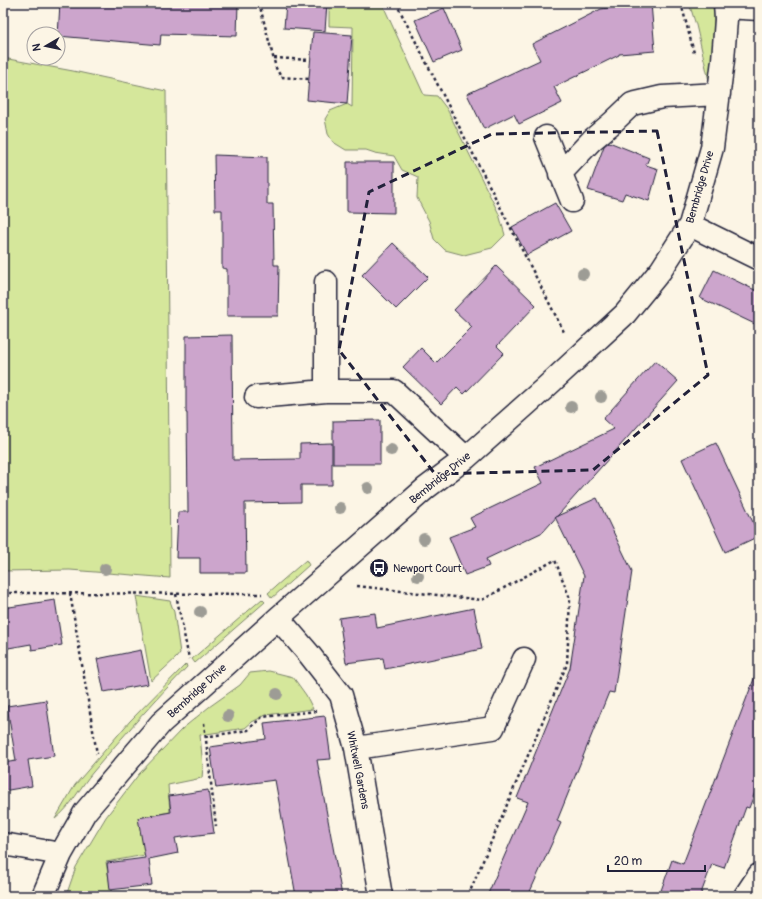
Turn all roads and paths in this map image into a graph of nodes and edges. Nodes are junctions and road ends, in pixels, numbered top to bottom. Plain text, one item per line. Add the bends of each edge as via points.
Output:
1 (259, 3) edge
2 (396, 3) edge
3 (726, 5) edge
4 (759, 9) edge
5 (274, 58) junction
6 (310, 60) dead end
7 (309, 79) dead end
8 (718, 94) junction
9 (546, 137) dead end
10 (560, 174) junction
11 (572, 201) dead end
12 (690, 225) junction
13 (759, 259) edge
14 (326, 282) dead end
15 (576, 358) junction
16 (326, 391) junction
17 (256, 397) dead end
18 (466, 458) junction
19 (3, 593) edge
20 (70, 593) junction
21 (176, 594) junction
22 (280, 616) junction
23 (524, 659) dead end
24 (201, 688) junction
25 (345, 709) junction
26 (205, 737) junction
27 (356, 748) junction
28 (104, 790) junction
29 (216, 826) dead end
30 (3, 844) edge
31 (61, 854) junction
32 (759, 875) edge
33 (43, 896) edge
34 (381, 896) edge
35 (745, 896) edge

1 - 5 path
2 - 15 path
3 - 4 street
3 - 8 street, Bembridge Drive via 724,60
5 - 6 path
5 - 7 path via 281,77
8 - 10 street via 662,97 632,104 592,140
8 - 12 street, Bembridge Drive via 712,148
9 - 10 street
10 - 11 street
12 - 13 street
12 - 15 street, Bembridge Drive via 661,270 625,314
14 - 16 street
15 - 18 street, Bembridge Drive
16 - 17 street
16 - 18 street via 394,391
18 - 22 street, Bembridge Drive via 426,488
19 - 20 path
20 - 21 path
20 - 28 path
21 - 22 path via 264,594
21 - 24 path via 192,676
22 - 24 street, Bembridge Drive
22 - 25 street, Whitwell Gardens via 341,695
23 - 27 street via 493,728
24 - 26 path
24 - 28 street, Bembridge Drive via 161,723
25 - 26 path via 262,717 248,730
25 - 27 street, Whitwell Gardens
26 - 29 path
27 - 34 street, Whitwell Gardens
28 - 31 street, Bembridge Drive via 85,812
30 - 31 street
31 - 33 street, Bembridge Drive
32 - 35 street

